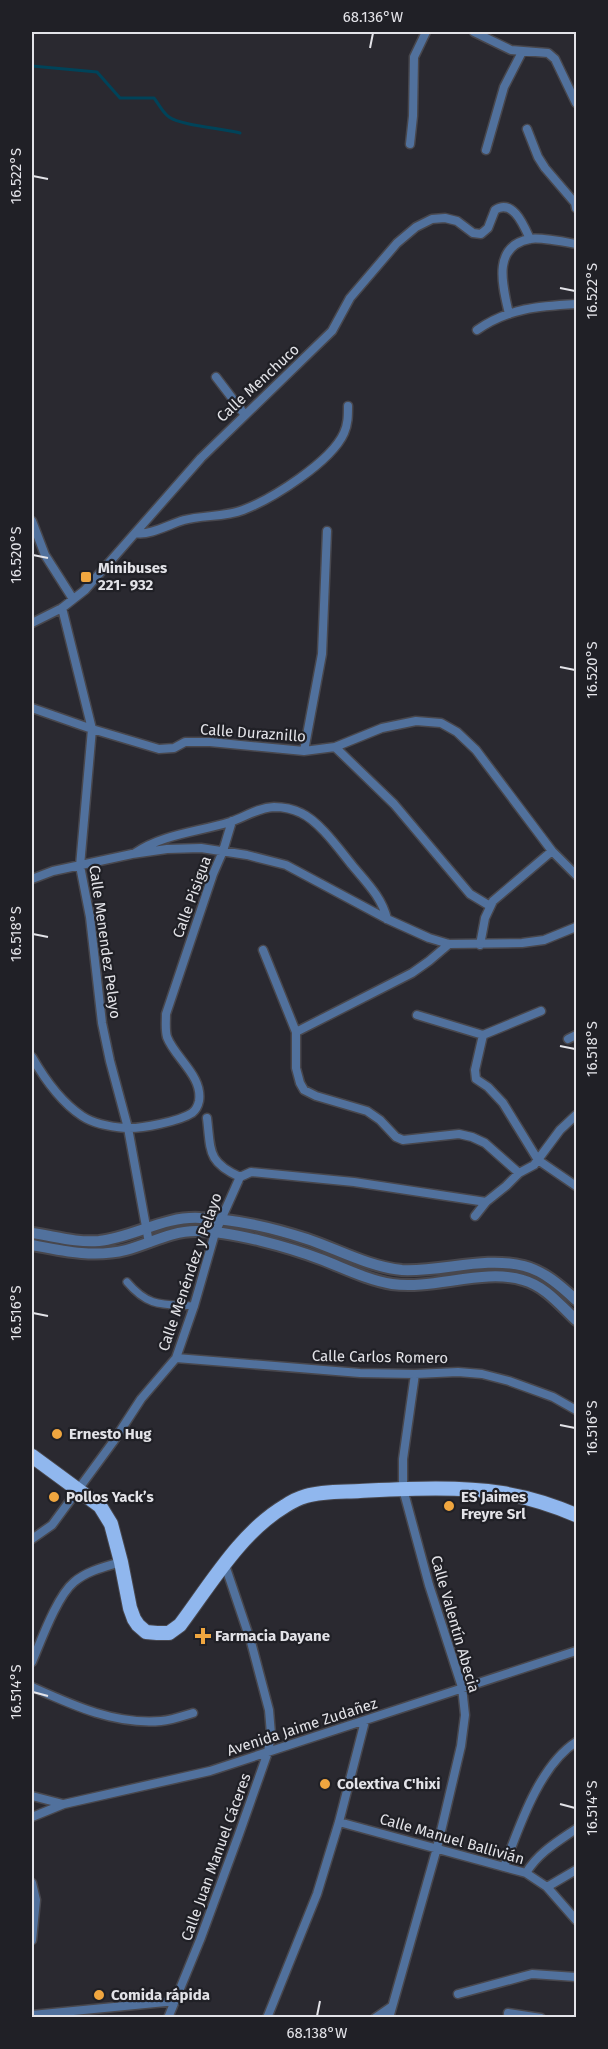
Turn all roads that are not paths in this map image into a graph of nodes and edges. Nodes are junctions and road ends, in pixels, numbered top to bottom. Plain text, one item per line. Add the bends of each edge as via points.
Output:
1 (426, 32) edge
2 (474, 32) edge
3 (522, 52) junction
4 (576, 103) edge
5 (527, 129) dead end
6 (410, 144) dead end
7 (486, 150) dead end
8 (576, 208) edge
9 (530, 239) junction
10 (576, 244) edge
11 (576, 304) edge
12 (509, 314) junction
13 (477, 330) dead end
14 (216, 378) dead end
15 (348, 406) dead end
16 (245, 415) junction
17 (32, 521) edge
18 (327, 531) dead end
19 (136, 533) junction
20 (73, 599) junction
21 (62, 608) junction
22 (32, 623) edge
23 (32, 708) edge
24 (92, 729) junction
25 (335, 747) junction
26 (304, 751) junction
27 (232, 821) junction
28 (224, 851) junction
29 (552, 851) junction
30 (132, 855) junction
31 (80, 866) junction
32 (576, 875) edge
33 (32, 879) edge
34 (490, 906) junction
35 (387, 919) junction
36 (576, 927) edge
37 (448, 944) junction
38 (480, 945) junction
39 (263, 950) dead end
40 (541, 1011) dead end
41 (417, 1015) dead end
42 (296, 1032) junction
43 (483, 1035) junction
44 (32, 1057) edge
45 (576, 1115) edge
46 (207, 1118) dead end
47 (128, 1128) junction
48 (538, 1160) junction
49 (519, 1173) junction
50 (240, 1177) junction
51 (576, 1186) edge
52 (486, 1202) junction
53 (475, 1216) dead end
54 (220, 1220) junction
55 (146, 1228) junction
56 (32, 1233) edge
57 (215, 1233) junction
58 (149, 1243) junction
59 (32, 1245) edge
60 (127, 1282) dead end
61 (576, 1300) edge
62 (194, 1306) junction
63 (576, 1320) edge
64 (176, 1359) junction
65 (415, 1374) junction
66 (576, 1410) edge
67 (32, 1456) edge
68 (78, 1489) junction
69 (403, 1489) junction
70 (576, 1515) edge
71 (32, 1539) edge
72 (121, 1562) junction
73 (225, 1565) junction
74 (576, 1651) edge
75 (32, 1662) edge
76 (32, 1687) edge
77 (462, 1687) junction
78 (193, 1713) dead end
79 (365, 1721) junction
80 (576, 1742) edge
81 (268, 1752) junction
82 (32, 1796) edge
83 (64, 1804) junction
84 (32, 1817) edge
85 (339, 1822) junction
86 (576, 1829) edge
87 (437, 1848) junction
88 (504, 1867) junction
89 (576, 1870) edge
90 (526, 1873) junction
91 (32, 1883) edge
92 (546, 1887) junction
93 (576, 1920) edge
94 (32, 1940) edge
95 (576, 1977) edge
96 (458, 1994) dead end
97 (176, 2001) junction
98 (391, 2007) junction
99 (508, 2013) dead end
100 (32, 2015) edge
101 (168, 2018) edge
102 (267, 2018) edge
103 (375, 2018) edge
104 (389, 2018) edge
105 (542, 2018) edge

1 - 6 street via 414,57
2 - 3 street
3 - 4 street via 539,51 555,59
3 - 7 street via 504,87
5 - 8 street via 538,157
9 - 10 street
9 - 12 street via 512,247 501,270
9 - 16 street, Calle Menchuco via 521,220 512,210 502,207 495,210 488,228 481,234 445,218 432,219 417,227 397,243 350,298 332,332
11 - 12 street via 539,306
12 - 13 street via 494,318
14 - 16 street
15 - 19 street via 346,427 335,447 276,494 242,511 186,519 146,534
16 - 19 street, Calle Menchuco via 201,458
17 - 20 street via 45,555
18 - 26 street via 322,654
19 - 20 street, Calle Menchuco
20 - 21 street, Calle Menchuco
21 - 22 street, Calle Menchuco
21 - 24 street, Calle Menendez Pelayo
23 - 24 street, Calle Duraznillo
24 - 26 street, Calle Duraznillo via 159,750 185,742 210,742
24 - 31 street, Calle Menendez Pelayo
25 - 26 street, Calle Duraznillo
25 - 29 street, Calle Duraznillo via 382,728 416,721 441,723 476,750
25 - 34 street via 394,804 470,894
27 - 28 street, Calle Pisigua
27 - 30 street via 150,843
27 - 35 street via 274,807 302,813 373,891
28 - 30 street via 183,848
28 - 35 street via 286,866
28 - 47 street, Calle Pisigua via 166,1014 166,1035 194,1079 198,1104 191,1114
29 - 32 street
29 - 34 street
30 - 31 street
31 - 33 street
31 - 47 street, Calle Menendez Pelayo via 102,1023
34 - 38 street
35 - 37 street
36 - 38 street via 544,940
37 - 38 street
37 - 42 street via 412,973
39 - 42 street
40 - 43 street
41 - 43 street
42 - 49 street via 296,1068 304,1090 367,1111 403,1140 459,1134 472,1137 485,1143
43 - 48 street via 476,1079 503,1103
44 - 47 street via 55,1090 81,1115
45 - 48 street
46 - 50 street via 212,1155 225,1170
47 - 55 street, Calle Menendez Pelayo
48 - 49 street
48 - 51 street
49 - 52 street
50 - 52 street via 251,1172 342,1181
50 - 54 street, Calle Menéndez y Pelayo
52 - 53 street
54 - 55 street via 185,1218
54 - 57 street, Calle Menéndez y Pelayo
54 - 61 street via 306,1239 401,1270 498,1263 525,1266 541,1272
55 - 56 street via 99,1241
55 - 58 street, Calle Menendez Pelayo
57 - 58 street via 186,1232
57 - 62 street, Calle Menéndez y Pelayo
57 - 63 street via 305,1253 392,1284 496,1277 524,1280 546,1291
58 - 59 street via 98,1255
60 - 62 street via 142,1298 153,1303
62 - 64 street, Calle Menéndez y Pelayo
64 - 65 street, Calle Carlos Romero
64 - 68 street, Calle Menéndez y Pelayo via 141,1399
65 - 66 street, Calle Carlos Romero via 482,1374 553,1397
65 - 69 street, Calle Valentín Abecia via 403,1460
67 - 68 main road
68 - 71 street, Calle Menéndez y Pelayo via 52,1525
68 - 72 main road via 100,1506 111,1524
69 - 70 main road via 503,1493
69 - 73 main road via 305,1496 264,1520
69 - 77 street, Calle Valentín Abecia
72 - 73 main road via 134,1619 146,1632 156,1633 168,1633 180,1625
72 - 75 street via 94,1570 64,1592
73 - 81 street, Calle Juan Manuel Cáceres via 269,1710 272,1734
74 - 77 street, Avenida Jaime Zudañez
76 - 78 street via 86,1710 114,1717 163,1720
77 - 79 street, Avenida Jaime Zudañez
77 - 87 street, Calle Valentín Abecia via 465,1715 461,1746
79 - 81 street, Avenida Jaime Zudañez
79 - 85 street
80 - 88 street via 554,1763 539,1786
81 - 83 street, Avenida Jaime Zudañez via 210,1771
81 - 97 street, Calle Juan Manuel Cáceres
82 - 83 street, Avenida Jaime Zudañez
83 - 84 street
85 - 87 street, Calle Manuel Ballivián
85 - 102 street via 317,1894
86 - 90 street via 542,1853
87 - 88 street, Calle Manuel Ballivián
87 - 98 street, Calle Valentín Abecia
88 - 90 street, Calle Manuel Ballivián
89 - 92 street
90 - 92 street, Calle Manuel Ballivián
91 - 94 street via 36,1900
92 - 93 street, Calle Manuel Ballivián
95 - 96 street via 532,1974
97 - 100 street
97 - 101 street, Calle Juan Manuel Cáceres
98 - 103 street
98 - 104 street, Calle Valentín Abecia
99 - 105 street

